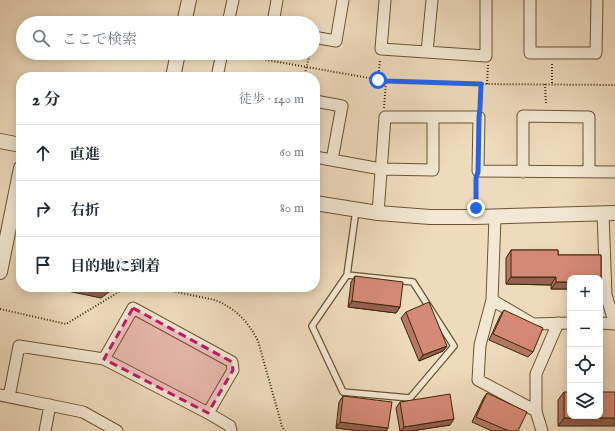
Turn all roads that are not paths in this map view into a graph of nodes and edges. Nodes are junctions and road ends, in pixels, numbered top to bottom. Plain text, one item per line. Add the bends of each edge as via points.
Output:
1 (189, 0) edge
2 (233, 0) edge
3 (277, 0) edge
4 (344, 0) edge
5 (385, 0) edge
6 (432, 0) edge
7 (486, 0) edge
8 (530, 0) edge
9 (597, 0) edge
10 (186, 16) edge
11 (230, 16) edge
12 (274, 16) edge
13 (320, 38) edge
14 (427, 52) junction
15 (177, 60) edge
16 (221, 60) edge
17 (174, 72) edge
18 (218, 72) edge
19 (320, 102) edge
20 (433, 117) junction
21 (0, 141) edge
22 (16, 144) edge
23 (320, 158) edge
24 (332, 160) junction
25 (381, 169) junction
26 (523, 172) junction
27 (589, 172) junction
28 (615, 172) edge
29 (16, 193) edge
30 (320, 204) edge
31 (356, 210) junction
32 (378, 213) junction
33 (609, 213) edge
34 (495, 217) junction
35 (0, 272) edge
36 (347, 275) junction
37 (492, 300) junction
38 (558, 323) junction
39 (567, 323) edge
40 (603, 323) edge
41 (615, 324) edge
42 (104, 358) junction
43 (5, 396) edge
44 (50, 405) junction
45 (536, 411) junction
46 (208, 413) junction
47 (45, 431) edge
48 (117, 431) edge
49 (231, 431) edge
50 (542, 431) edge

1 - 10 street
2 - 11 street
3 - 12 street
4 - 13 street via 336,41
5 - 14 street via 381,49
6 - 14 street
7 - 14 street via 486,56
8 - 9 street via 530,53 596,53
15 - 17 street
16 - 18 street
19 - 24 street via 342,106
20 - 25 street via 384,117
20 - 25 street via 433,170
20 - 26 street via 479,117 478,172
21 - 22 street
23 - 24 street
24 - 25 street
25 - 32 street
26 - 27 street
26 - 27 street via 523,116 589,117
27 - 28 street
29 - 35 street
30 - 31 street
31 - 32 street
31 - 36 lane
32 - 34 street via 430,217
33 - 34 street
33 - 41 street via 606,295
34 - 37 street
36 - 36 lane via 312,326 343,392 410,398 454,346 413,282
37 - 38 street via 533,324
37 - 45 street via 480,346 478,380
38 - 39 street
38 - 45 street via 536,374
40 - 41 street
42 - 43 street via 19,346
42 - 46 street
42 - 46 street via 133,308 232,362 233,370
43 - 44 street
44 - 47 street
44 - 48 street via 83,412
45 - 50 street
46 - 49 street via 230,426

